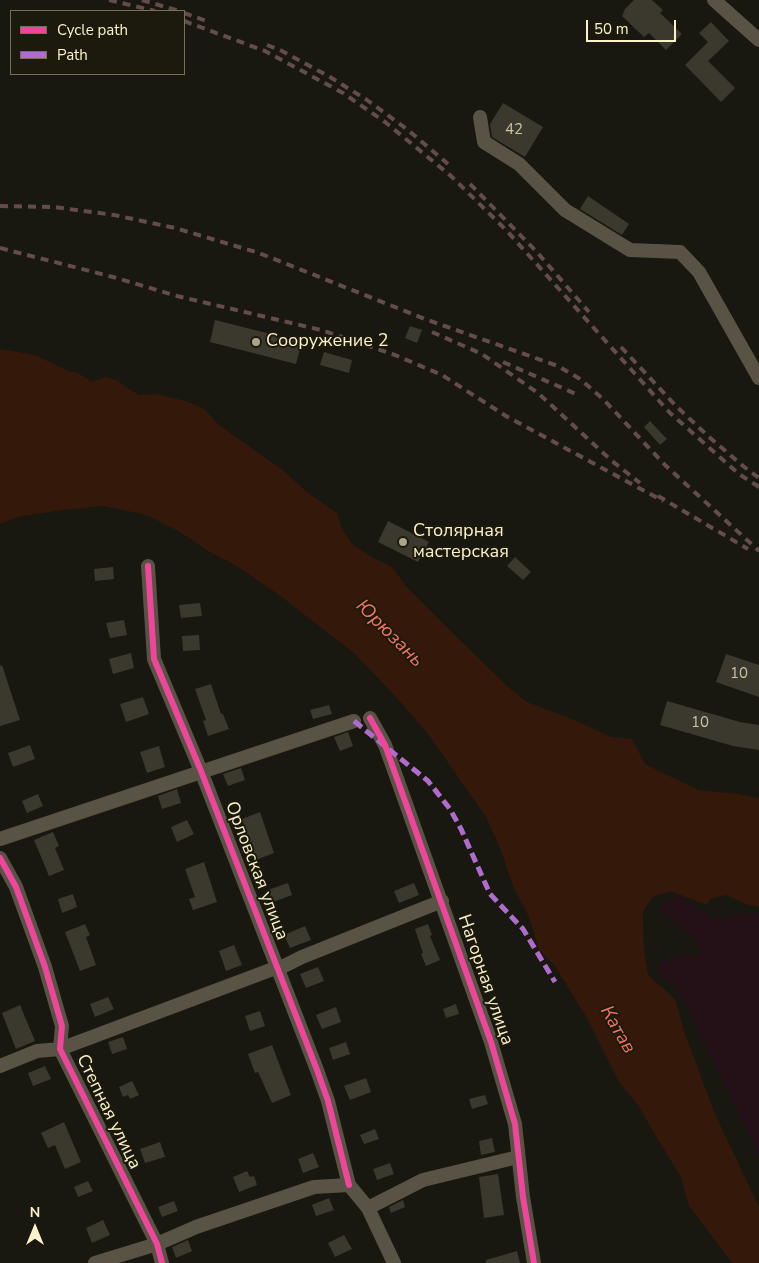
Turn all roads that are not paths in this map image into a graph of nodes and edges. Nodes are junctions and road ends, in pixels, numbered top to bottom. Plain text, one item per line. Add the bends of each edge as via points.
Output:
1 (714, 0) edge
2 (759, 40) edge
3 (480, 117) dead end
4 (759, 378) edge
5 (148, 566) dead end
6 (370, 718) dead end
7 (354, 721) dead end
8 (201, 771) junction
9 (0, 839) edge
10 (0, 858) edge
11 (442, 901) junction
12 (278, 969) junction
13 (60, 1049) junction
14 (0, 1066) edge
15 (518, 1157) junction
16 (349, 1184) junction
17 (368, 1208) junction
18 (156, 1244) junction
19 (95, 1263) edge
20 (162, 1263) edge
21 (394, 1263) edge
22 (534, 1263) edge

1 - 2 street
3 - 4 street via 484,142 519,164 565,210 630,250 680,252 699,272
5 - 8 street, Орловская улица via 154,659
6 - 11 street, Нагорная улица via 386,745
7 - 8 street
8 - 9 street
8 - 12 street, Орловская улица
10 - 13 street, Степная улица via 16,887 45,967 62,1026
11 - 12 street
11 - 15 street, Нагорная улица via 491,1042 515,1124
12 - 13 street
12 - 16 street, Орловская улица via 328,1101
13 - 14 street via 37,1051
13 - 18 street, Степная улица
15 - 17 street via 423,1180
15 - 22 street, Нагорная улица
16 - 17 street
16 - 18 street via 314,1187
17 - 21 street
18 - 19 street
18 - 20 street, Степная улица

